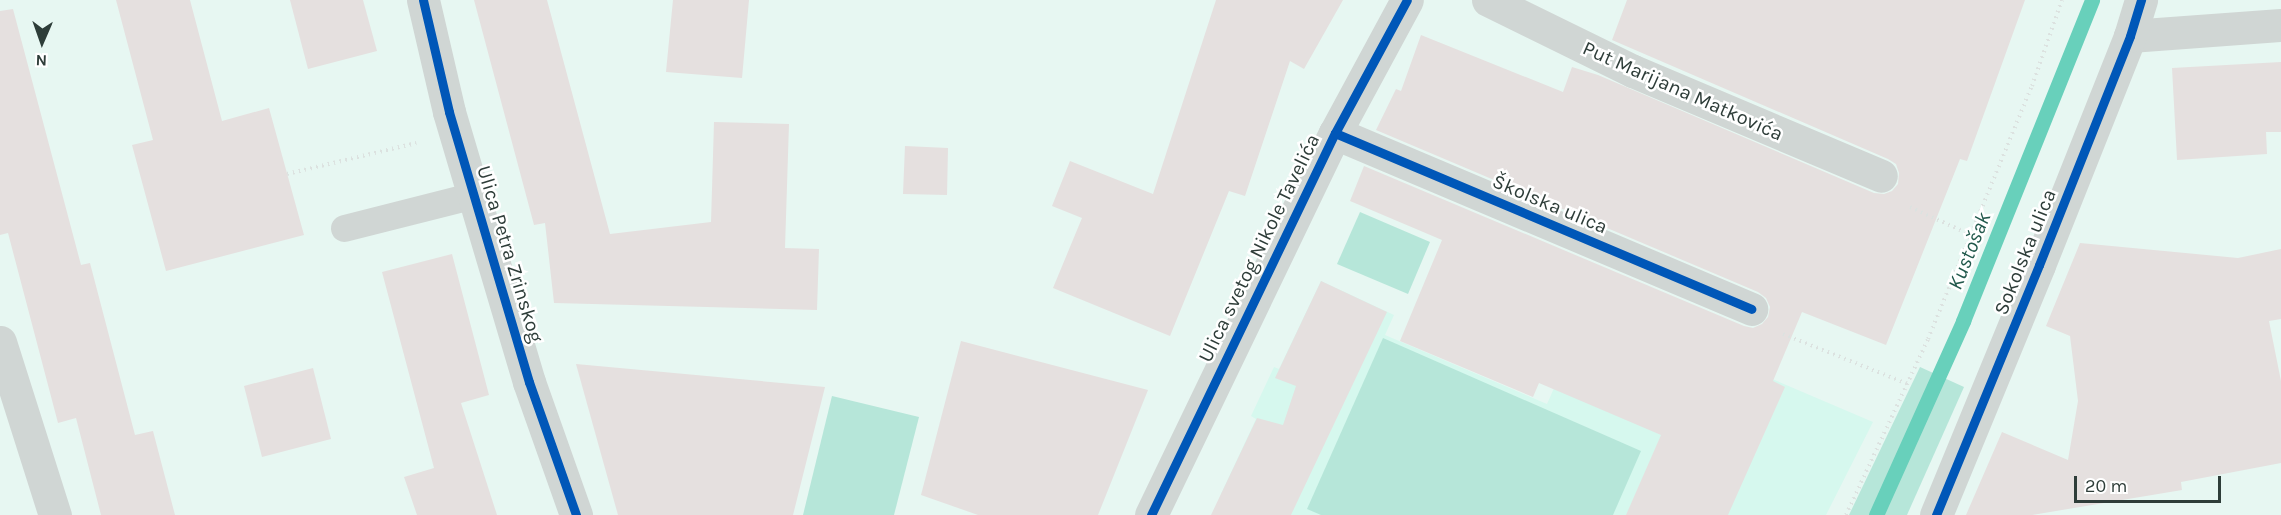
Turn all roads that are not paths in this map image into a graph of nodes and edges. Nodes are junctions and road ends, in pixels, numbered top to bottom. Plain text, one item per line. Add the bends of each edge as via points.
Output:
1 (423, 0) edge
2 (1407, 0) edge
3 (1488, 0) edge
4 (2141, 0) edge
5 (2281, 25) edge
6 (2130, 36) junction
7 (1335, 133) junction
8 (1881, 176) road end
9 (474, 195) junction
10 (344, 228) dead end
11 (1751, 309) road end
12 (0, 342) edge
13 (55, 515) edge
14 (576, 515) edge
15 (1151, 515) edge
16 (1936, 515) edge

1 - 9 street, Ulica Petra Zrinskog via 449,112
2 - 7 street, Ulica svetog Nikole Tavelića
3 - 8 street, Put Marijana Matkovića via 1633,71
4 - 6 street, Sokolska ulica
5 - 6 street
6 - 16 street, Sokolska ulica
7 - 11 street, Školska ulica
7 - 15 street, Ulica svetog Nikole Tavelića
9 - 10 lane
9 - 14 street, Ulica Petra Zrinskog via 529,382
12 - 13 street

